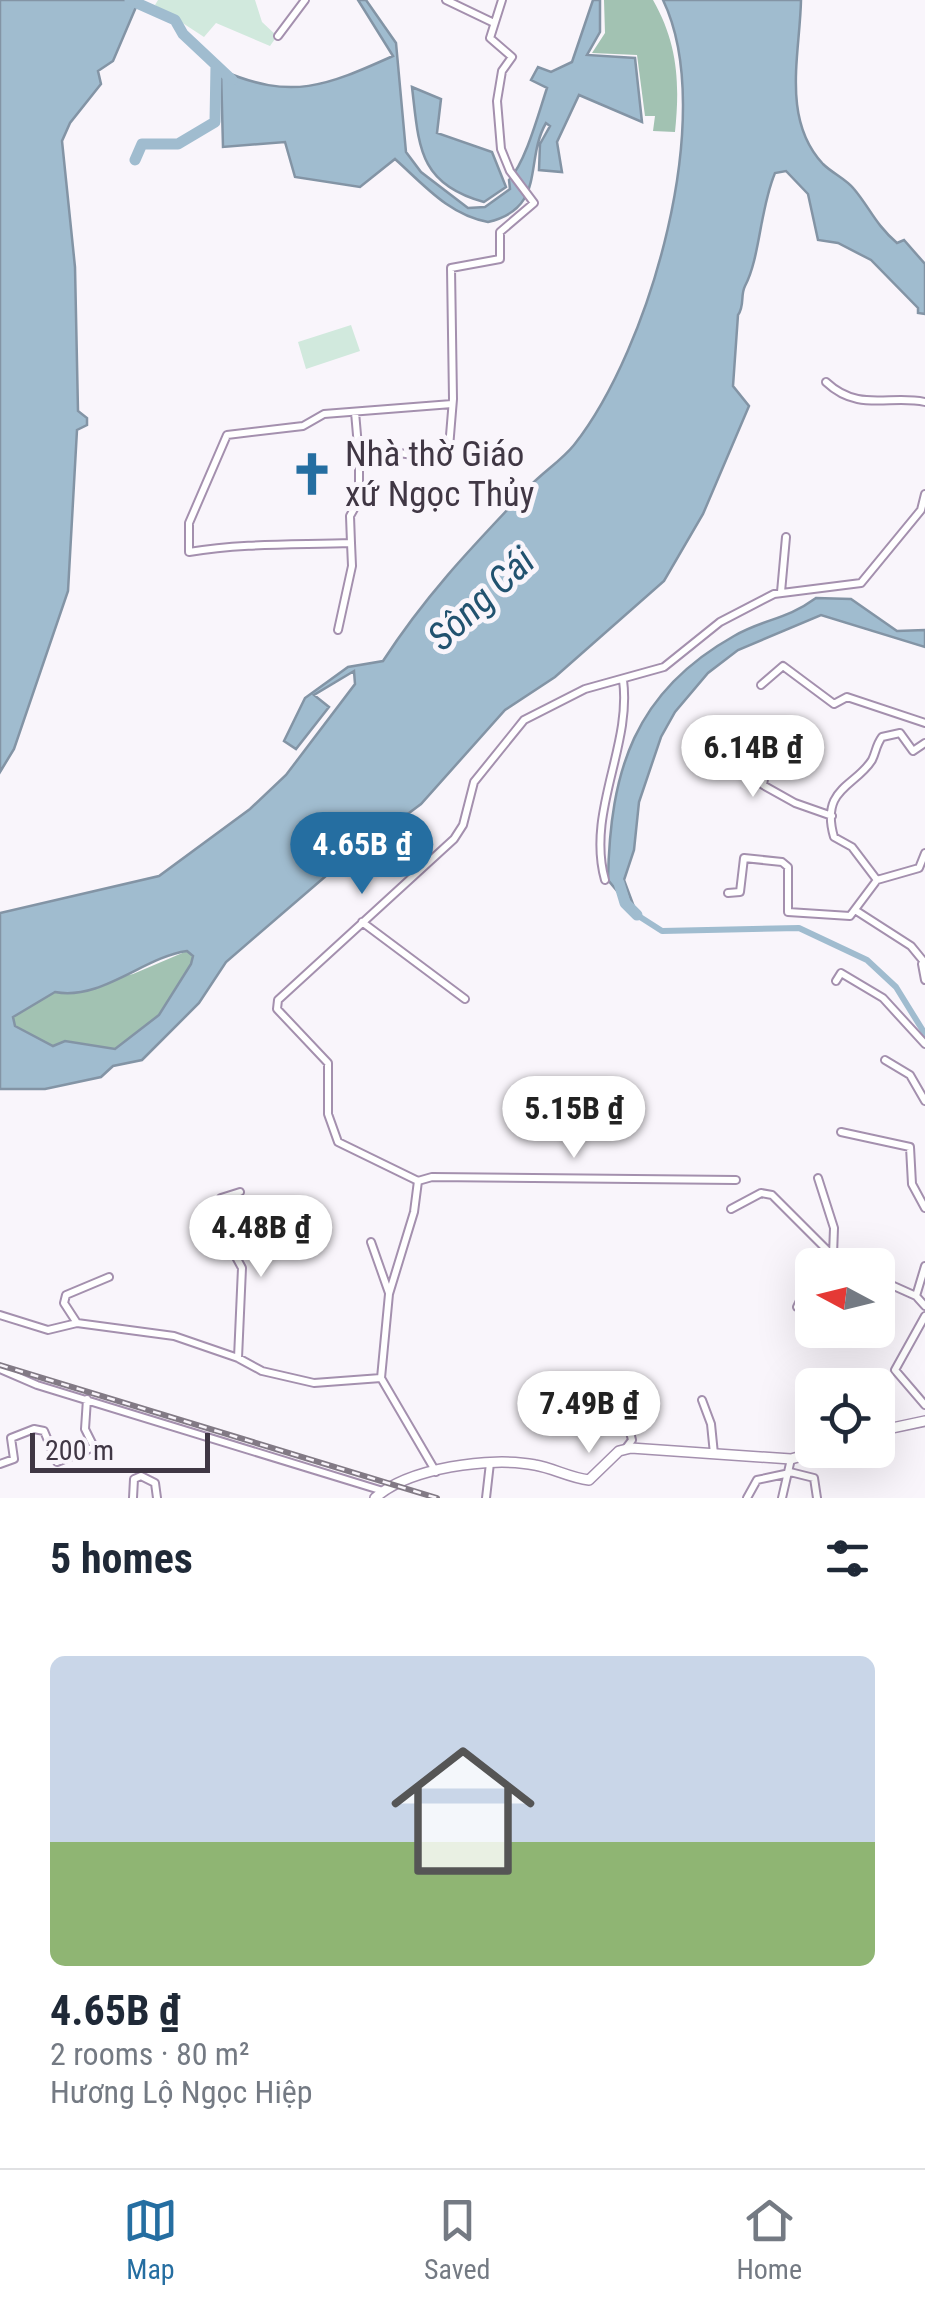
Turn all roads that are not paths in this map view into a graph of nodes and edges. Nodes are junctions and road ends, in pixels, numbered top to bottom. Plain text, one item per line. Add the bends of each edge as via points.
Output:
1 (305, 0) edge
2 (446, 0) edge
3 (502, 0) edge
4 (494, 23) junction
5 (278, 36) dead end
6 (826, 382) dead end
7 (925, 402) edge
8 (452, 404) junction
9 (355, 412) junction
10 (358, 458) junction
11 (925, 494) edge
12 (786, 537) dead end
13 (351, 542) junction
14 (781, 592) junction
15 (338, 630) dead end
16 (623, 680) junction
17 (761, 685) dead end
18 (722, 720) dead end
19 (925, 722) edge
20 (925, 743) edge
21 (832, 816) junction
22 (925, 853) edge
23 (605, 880) dead end
24 (877, 880) junction
25 (728, 893) dead end
26 (855, 910) junction
27 (362, 922) junction
28 (924, 964) edge
29 (925, 980) edge
30 (836, 981) dead end
31 (466, 999) dead end
32 (925, 1044) edge
33 (885, 1060) dead end
34 (924, 1090) edge
35 (925, 1101) edge
36 (841, 1132) dead end
37 (818, 1178) dead end
38 (736, 1180) dead end
39 (418, 1182) junction
40 (240, 1192) dead end
41 (925, 1208) edge
42 (732, 1209) dead end
43 (371, 1242) dead end
44 (826, 1248) edge
45 (833, 1248) edge
46 (925, 1266) edge
47 (108, 1278) dead end
48 (895, 1287) edge
49 (389, 1294) junction
50 (916, 1296) junction
51 (925, 1306) edge
52 (0, 1316) edge
53 (925, 1316) edge
54 (77, 1323) junction
55 (238, 1358) junction
56 (0, 1369) edge
57 (381, 1378) junction
58 (88, 1400) junction
59 (702, 1400) dead end
60 (925, 1406) edge
61 (925, 1421) edge
62 (895, 1428) edge
63 (630, 1432) dead end
64 (626, 1449) junction
65 (714, 1454) junction
66 (795, 1458) edge
67 (791, 1459) junction
68 (490, 1463) junction
69 (0, 1464) edge
70 (436, 1472) junction
71 (788, 1473) junction
72 (379, 1494) edge
73 (132, 1498) edge
74 (158, 1498) edge
75 (486, 1498) edge
76 (747, 1498) edge
77 (782, 1498) edge
78 (817, 1498) edge

1 - 5 street
2 - 4 street
3 - 4 street
4 - 8 street via 490,42 512,57 497,101 501,149 532,206 500,232 500,259 450,268
6 - 7 street via 856,398
8 - 9 street
8 - 10 street via 448,460 392,452
9 - 10 street
9 - 13 street via 227,435 205,479 188,542 189,552 241,543
10 - 13 street via 360,500 350,516
11 - 14 street via 920,510 861,582
12 - 14 street
13 - 15 street
14 - 16 street via 732,614 664,667
16 - 23 street via 625,709 601,831
16 - 27 street via 574,694 519,724 470,790 460,832
17 - 19 street via 783,666 834,704 846,697
18 - 21 street via 742,720 770,744 764,785
20 - 21 street via 912,751 900,733 882,738 873,758 839,790
21 - 24 street via 834,836
22 - 24 street via 919,868
24 - 26 street
25 - 26 street via 740,892 748,857 786,864 788,912 844,917
26 - 28 street via 911,946
27 - 31 street
27 - 39 street via 282,993 277,1009 328,1064 328,1114 338,1142
28 - 29 street
30 - 32 street via 841,973 882,998
33 - 34 street
34 - 35 street
36 - 41 street via 910,1147 912,1184
37 - 45 street
38 - 39 street
39 - 49 street
40 - 55 street via 220,1198 224,1235 242,1268
42 - 44 street via 760,1193 772,1195
43 - 49 street
46 - 50 street
47 - 54 street via 66,1296
48 - 50 street
49 - 57 street
50 - 51 street
52 - 54 street via 48,1330
53 - 60 street via 895,1370
54 - 55 street via 174,1336
55 - 57 street via 314,1383
56 - 58 street
57 - 70 street
58 - 69 street via 85,1430 94,1447 58,1462 44,1431 34,1429 11,1438 14,1459
58 - 72 street
59 - 65 street
61 - 62 street
63 - 64 street
64 - 65 street
64 - 68 street via 588,1480 532,1464
65 - 67 street
66 - 67 street
67 - 71 street
68 - 70 street
68 - 75 street
70 - 72 street via 400,1479
71 - 76 street via 757,1480
71 - 77 street
71 - 78 street via 814,1478
73 - 74 street via 134,1479 141,1476 155,1483

